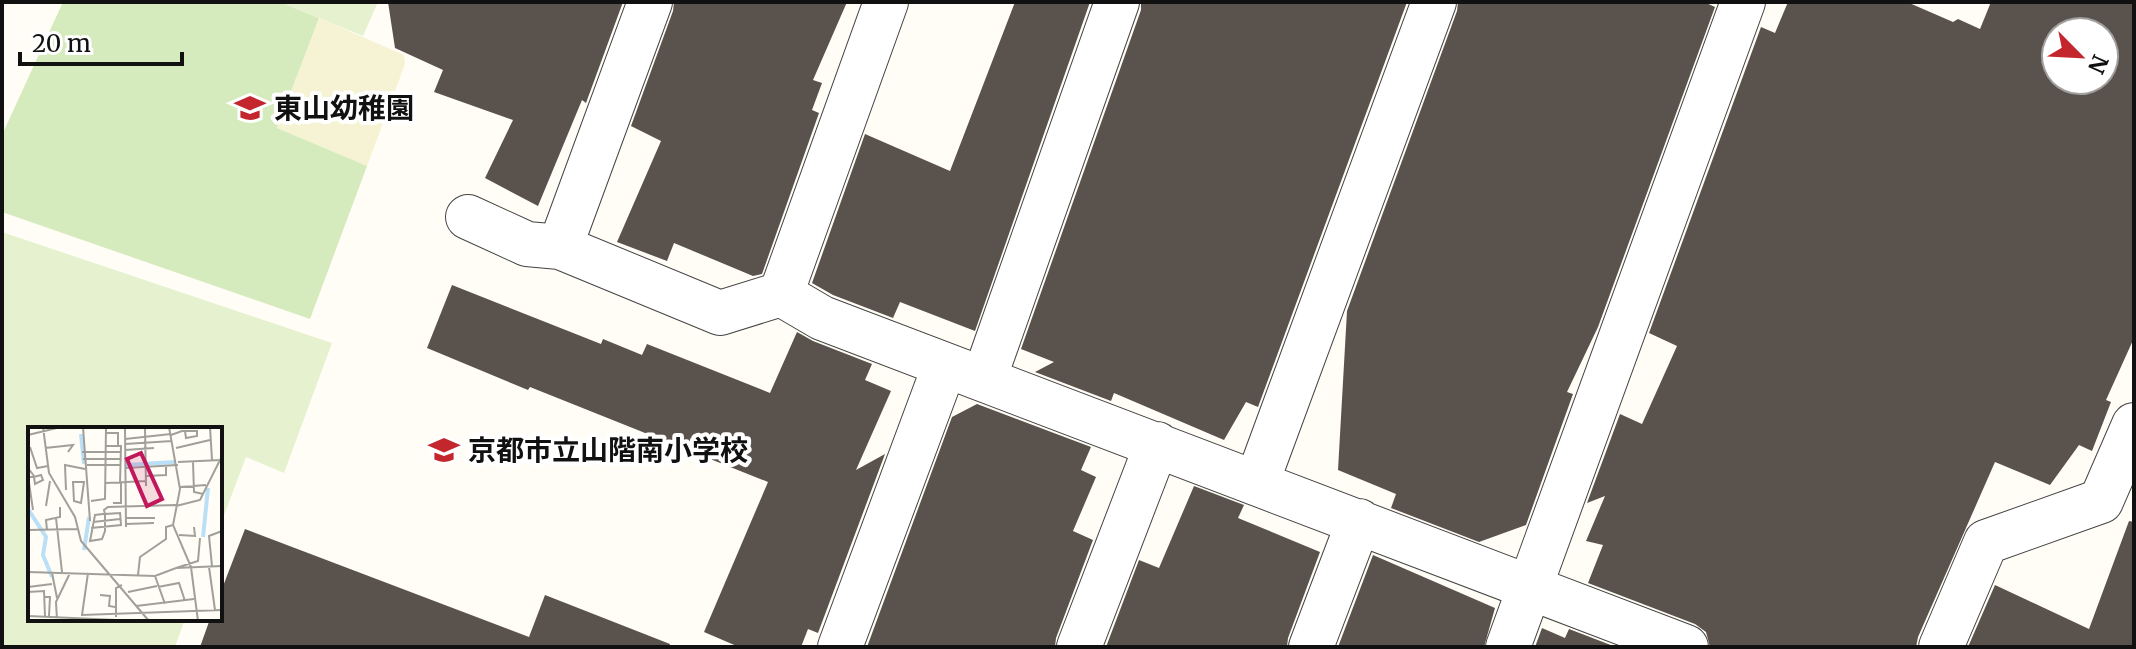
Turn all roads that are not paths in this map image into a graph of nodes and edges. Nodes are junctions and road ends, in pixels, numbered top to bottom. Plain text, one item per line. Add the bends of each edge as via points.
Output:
1 (650, 2) edge
2 (886, 2) edge
3 (1117, 2) edge
4 (1434, 2) edge
5 (1743, 2) edge
6 (468, 217) dead end
7 (560, 247) junction
8 (781, 294) junction
9 (964, 372) junction
10 (2134, 425) edge
11 (1157, 444) junction
12 (1257, 482) junction
13 (1359, 521) junction
14 (1531, 587) junction
15 (1670, 640) edge
16 (840, 647) edge
17 (1079, 647) edge
18 (1311, 647) edge
19 (1508, 647) edge
20 (1941, 647) edge

1 - 7 street
2 - 8 street
3 - 9 street
4 - 12 street
5 - 14 street
6 - 7 street via 527,244
7 - 8 street via 720,313
8 - 9 street via 822,318
9 - 11 street
9 - 16 street
10 - 20 street via 2101,501 1986,542
11 - 12 street
11 - 17 street
12 - 13 street
13 - 14 street
13 - 18 street
14 - 15 street
14 - 19 street

